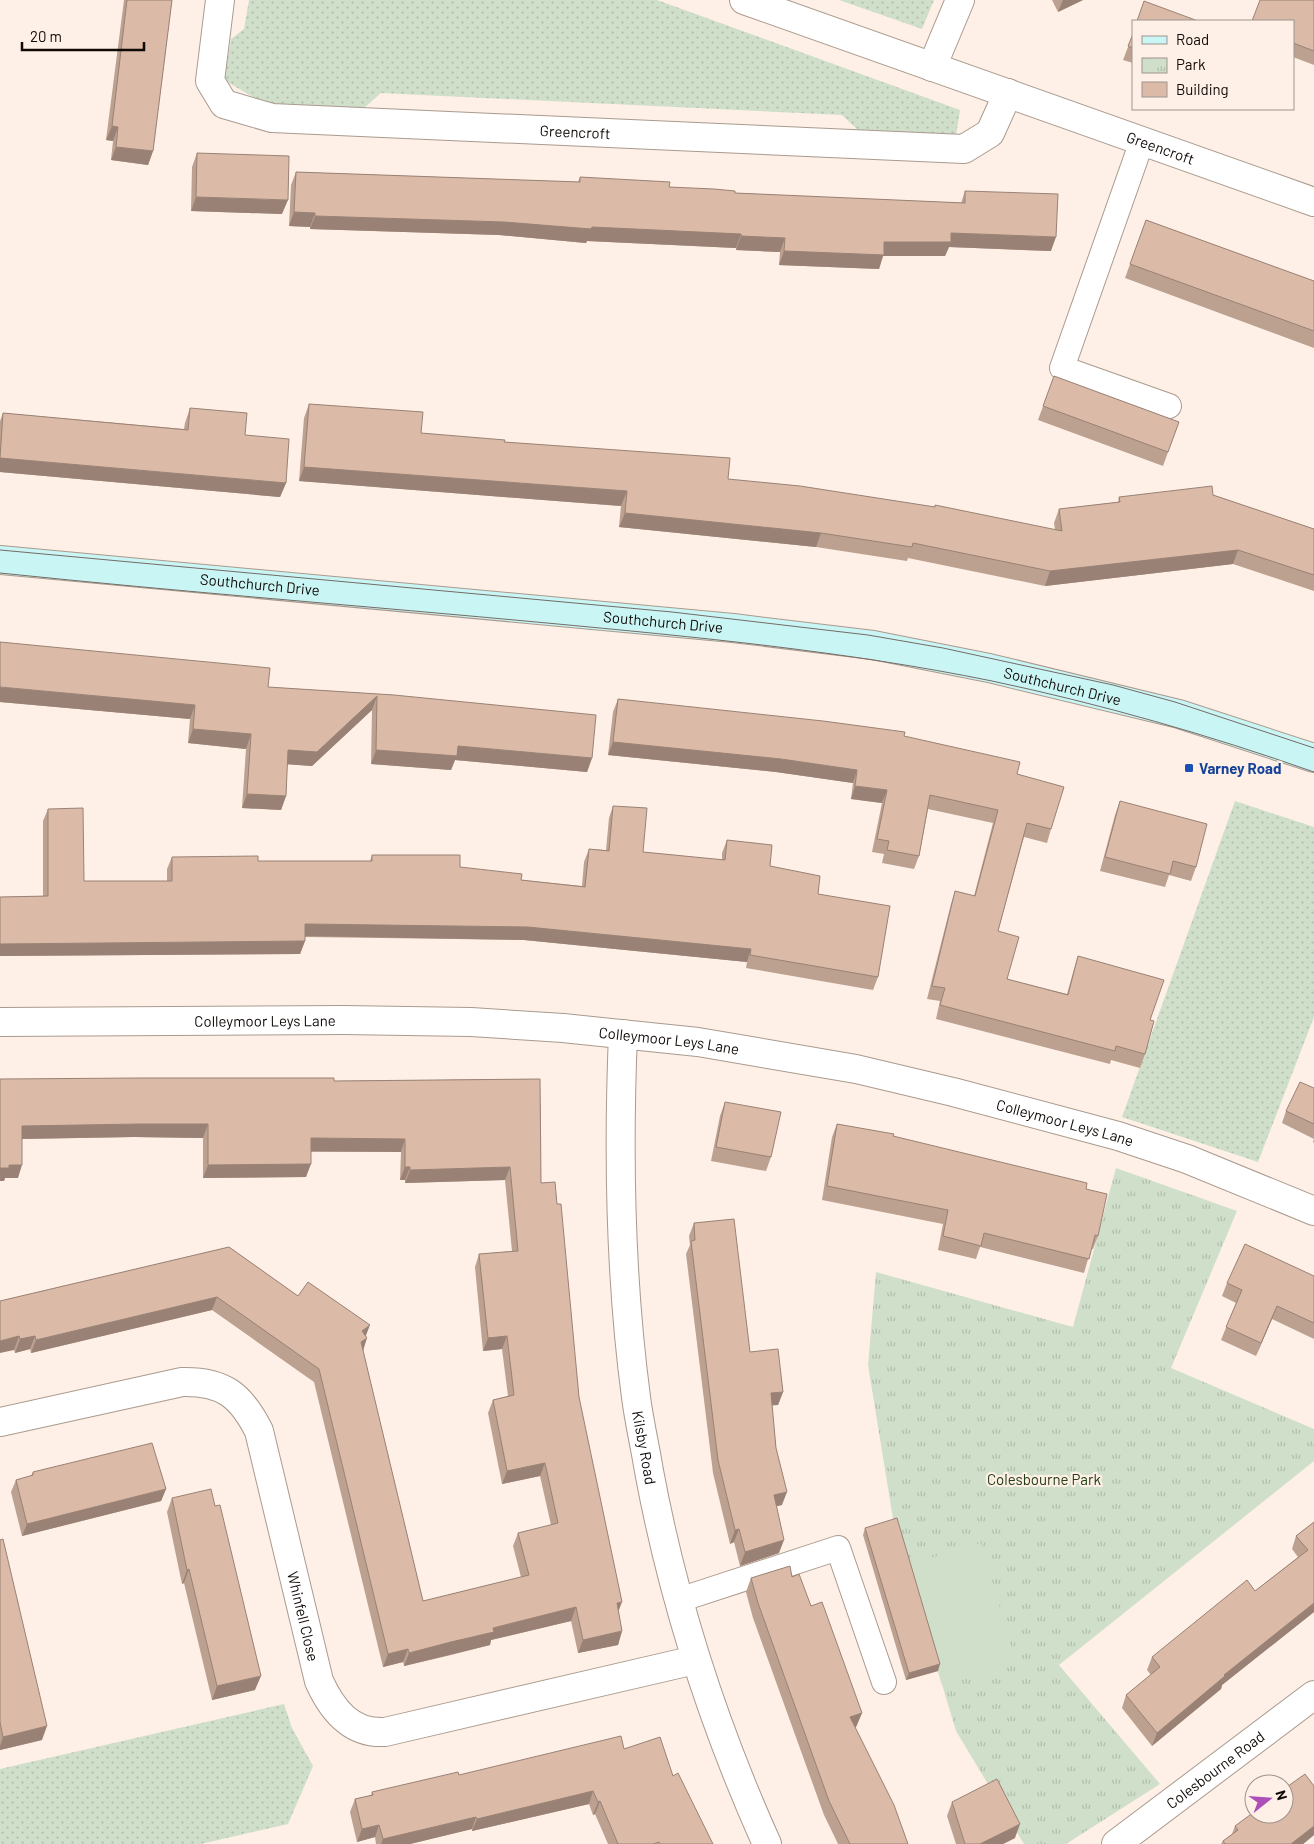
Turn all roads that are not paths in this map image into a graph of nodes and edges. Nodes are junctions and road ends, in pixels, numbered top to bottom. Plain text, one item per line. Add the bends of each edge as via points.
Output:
1 (220, 0) edge
2 (744, 0) edge
3 (960, 0) edge
4 (932, 66) junction
5 (1008, 94) junction
6 (1142, 141) junction
7 (1314, 202) edge
8 (1169, 406) dead end
9 (0, 560) edge
10 (1314, 758) edge
11 (0, 1022) edge
12 (623, 1034) junction
13 (1314, 1211) edge
14 (0, 1422) edge
15 (679, 1600) junction
16 (695, 1660) junction
17 (884, 1682) dead end
18 (1314, 1695) edge
19 (767, 1844) edge
20 (1116, 1844) edge

1 - 5 street, Greencroft via 210,81 224,104 272,118 964,149 990,133
2 - 4 street, Greencroft
3 - 4 street
4 - 5 street, Greencroft
5 - 6 street, Greencroft
6 - 7 street, Greencroft
6 - 8 lane via 1062,368
9 - 10 street, Southchurch Drive via 703,625 874,645 989,668 1180,714
11 - 12 street, Colleymoor Leys Lane via 471,1022
12 - 13 street, Colleymoor Leys Lane via 772,1053 953,1092 1156,1148
12 - 15 street, Kilsby Road via 621,1201 625,1294 636,1398 656,1506
14 - 16 street, Whinfell Close via 163,1384 200,1382 219,1386 235,1396 248,1410 259,1431 319,1681 337,1712 358,1728 385,1732
15 - 16 street, Kilsby Road
15 - 17 lane via 838,1548
16 - 19 street, Kilsby Road via 745,1796
18 - 20 street, Colesbourne Road

